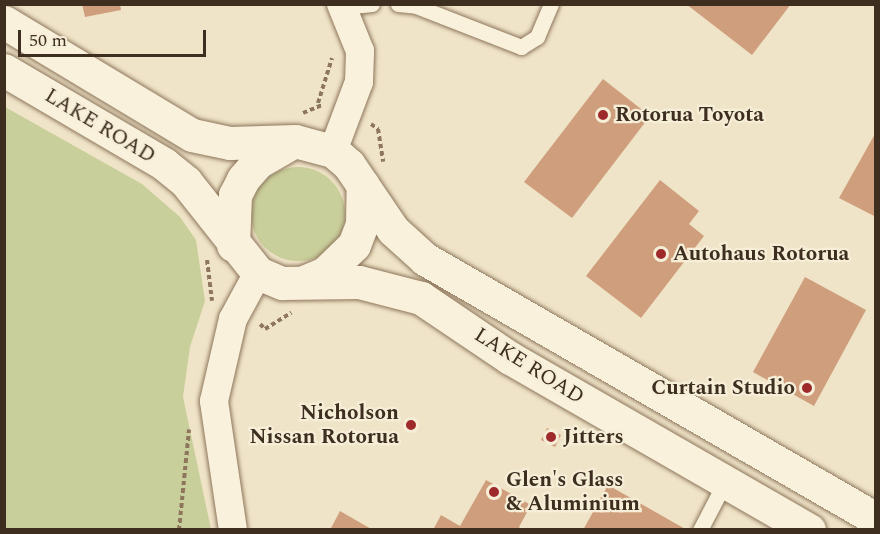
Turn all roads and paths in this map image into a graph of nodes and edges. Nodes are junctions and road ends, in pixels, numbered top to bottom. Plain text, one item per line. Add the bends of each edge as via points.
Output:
1 (372, 4) edge
2 (398, 4) edge
3 (342, 6) edge
4 (545, 7) edge
5 (4, 22) edge
6 (333, 54) dead end
7 (4, 70) edge
8 (318, 103) junction
9 (324, 106) dead end
10 (373, 124) dead end
11 (296, 128) junction
12 (333, 151) junction
13 (375, 179) junction
14 (219, 248) junction
15 (258, 273) junction
16 (302, 297) junction
17 (210, 308) dead end
18 (261, 325) dead end
19 (190, 417) dead end
20 (725, 482) junction
21 (811, 483) junction
22 (876, 519) edge
23 (179, 530) edge
24 (233, 530) edge
25 (700, 530) edge
26 (809, 530) edge
27 (857, 530) edge

1 - 3 lane
2 - 4 lane via 416,6 520,47 537,38
3 - 12 street via 360,51 359,82
5 - 11 main road, LAKE ROAD via 192,135 230,143
6 - 8 path
7 - 14 main road, LAKE ROAD via 164,164 186,182
8 - 9 path
8 - 11 path
10 - 13 path
11 - 12 main road
11 - 14 main road via 243,179
12 - 13 main road
13 - 16 main road via 354,245
13 - 21 main road, LAKE ROAD via 393,230 425,259
14 - 15 main road
14 - 17 path
15 - 16 main road
15 - 24 street via 233,319 214,400
16 - 18 path via 265,329
16 - 20 main road, LAKE ROAD via 359,282 421,298 510,358
19 - 23 path
20 - 25 lane
20 - 26 main road, LAKE ROAD
21 - 22 main road, LAKE ROAD
21 - 27 main road, LAKE ROAD via 838,518

